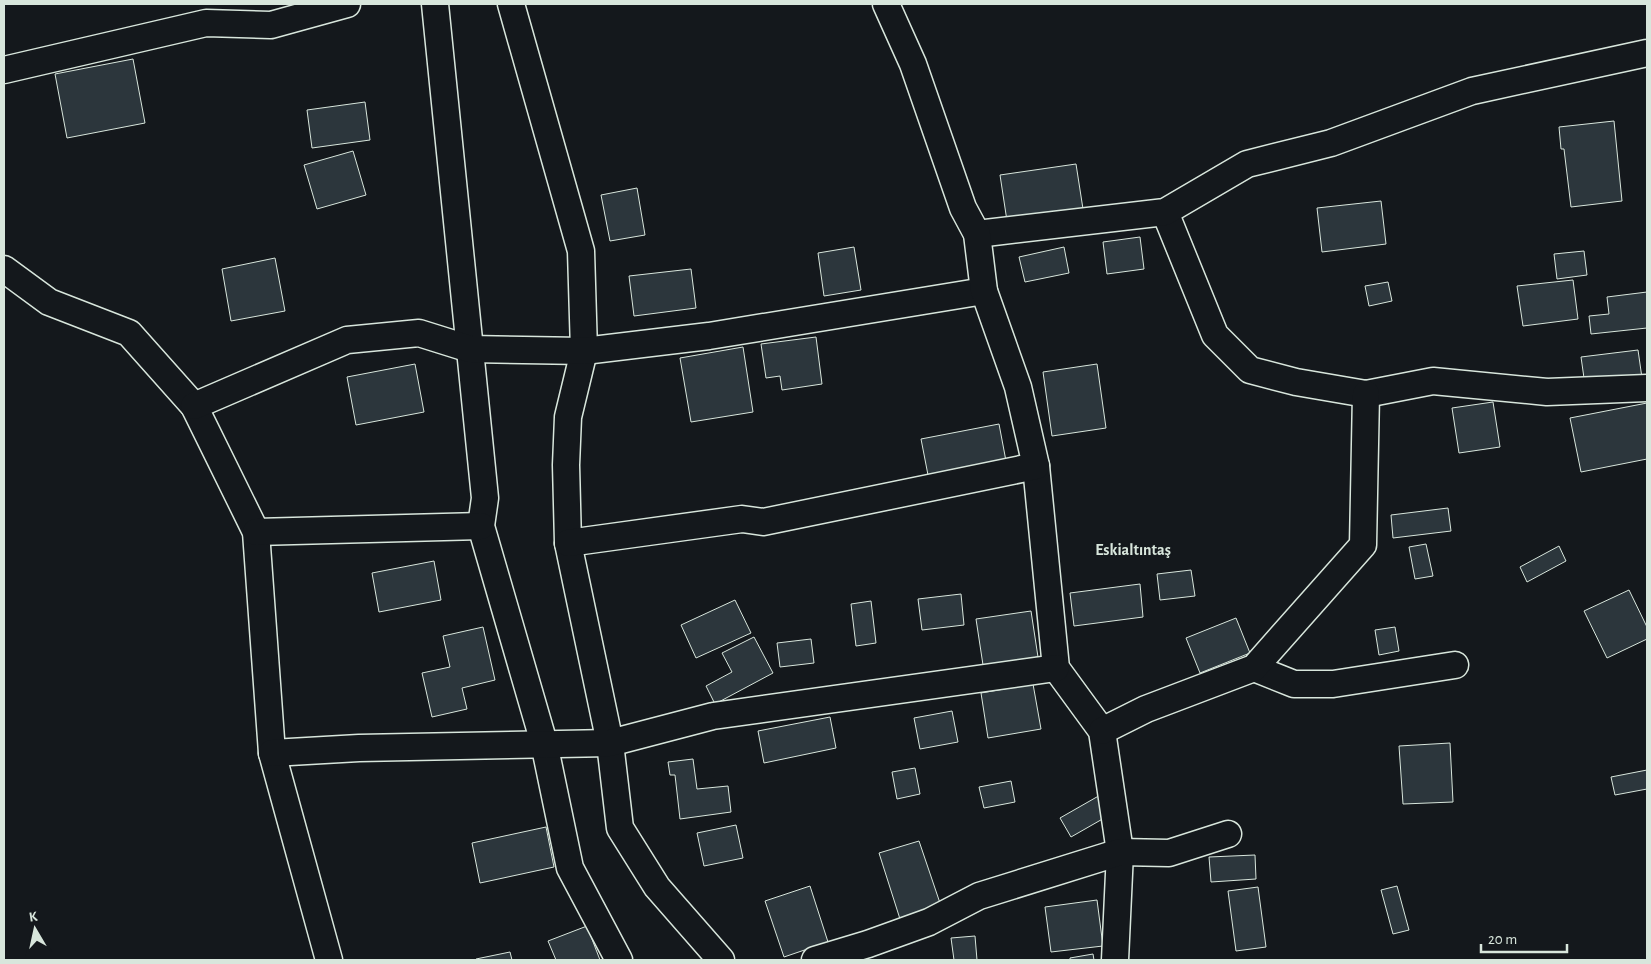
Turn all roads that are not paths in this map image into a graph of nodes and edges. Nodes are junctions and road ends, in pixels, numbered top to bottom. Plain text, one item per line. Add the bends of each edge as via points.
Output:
1 (347, 4) edge
2 (435, 4) edge
3 (511, 4) edge
4 (886, 4) edge
5 (1647, 53) edge
6 (4, 70) edge
7 (1165, 212) junction
8 (977, 234) junction
9 (4, 269) edge
10 (984, 291) junction
11 (470, 349) junction
12 (584, 351) junction
13 (1647, 388) edge
14 (1366, 394) junction
15 (194, 406) junction
16 (1036, 466) junction
17 (480, 526) junction
18 (256, 532) junction
19 (568, 543) junction
20 (1455, 665) dead end
21 (1056, 668) junction
22 (1254, 668) junction
23 (1102, 731) junction
24 (544, 743) junction
25 (610, 743) junction
26 (272, 753) junction
27 (1228, 834) dead end
28 (1120, 852) junction
29 (329, 960) edge
30 (619, 960) edge
31 (721, 960) edge
32 (815, 960) edge
33 (1115, 960) edge

1 - 6 street via 271,25 206,23
2 - 11 street
3 - 12 street via 581,251
4 - 8 street via 913,64 963,208
5 - 7 street via 1472,92 1331,142 1247,164
7 - 8 street
7 - 14 street via 1216,335 1250,370
8 - 10 street
9 - 15 street via 49,302 129,333
10 - 12 street via 709,336
10 - 16 street via 1018,387
11 - 12 street
11 - 15 street via 419,333 348,340
11 - 17 street via 485,498
12 - 19 street via 568,417
13 - 14 street via 1546,392 1433,381
14 - 22 street via 1363,545
15 - 18 street
16 - 19 street via 763,522 742,520
16 - 21 street
17 - 18 street
17 - 24 street
18 - 26 street
19 - 25 street
20 - 22 street via 1333,684 1294,684
21 - 23 street
21 - 25 street via 713,716
22 - 23 street via 1146,709
23 - 28 street
24 - 25 street
24 - 26 street
24 - 30 street via 570,868
25 - 31 street via 620,828 656,887
26 - 29 street
27 - 28 street via 1169,853
28 - 32 street via 979,896 930,922
28 - 33 street

